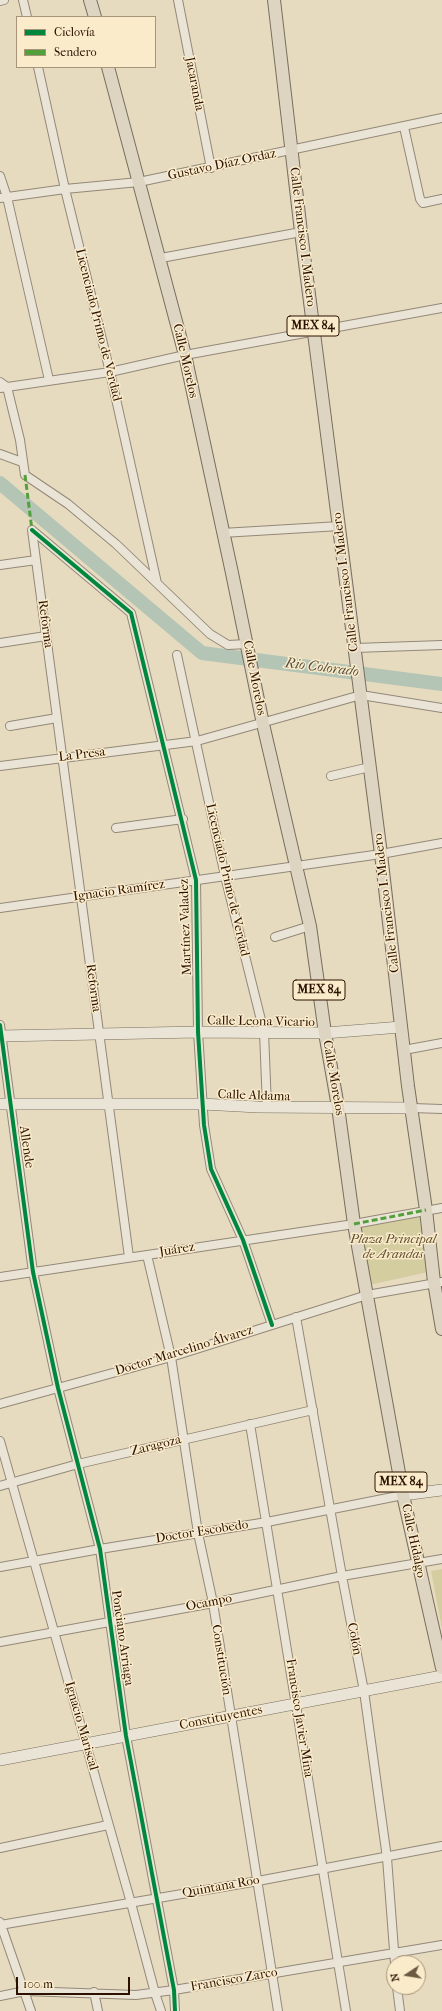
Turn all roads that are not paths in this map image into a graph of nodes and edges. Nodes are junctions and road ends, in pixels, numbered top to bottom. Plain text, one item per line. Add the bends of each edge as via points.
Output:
1 (4, 0) edge
2 (23, 0) edge
3 (90, 0) edge
4 (178, 0) edge
5 (274, 0) edge
6 (0, 1) edge
7 (27, 16) edge
8 (95, 16) edge
9 (38, 68) edge
10 (108, 68) edge
11 (442, 118) edge
12 (404, 127) junction
13 (291, 151) junction
14 (211, 168) junction
15 (0, 176) edge
16 (139, 182) junction
17 (65, 189) junction
18 (3, 198) edge
19 (442, 199) edge
20 (301, 232) junction
21 (160, 258) junction
22 (442, 308) edge
23 (314, 332) junction
24 (185, 355) junction
25 (110, 372) junction
26 (49, 380) junction
27 (2, 386) edge
28 (0, 454) edge
29 (22, 462) junction
30 (340, 526) junction
31 (222, 533) junction
32 (36, 560) junction
33 (0, 565) edge
34 (158, 583) junction
35 (131, 613) joint
36 (46, 636) junction
37 (0, 643) edge
38 (442, 645) edge
39 (248, 649) junction
40 (355, 650) junction
41 (177, 655) dead end
42 (361, 695) junction
43 (442, 708) edge
44 (57, 718) junction
45 (263, 724) junction
46 (10, 726) dead end
47 (197, 741) junction
48 (165, 746) junction
49 (62, 757) junction
50 (0, 766) edge
51 (370, 767) junction
52 (331, 776) dead end
53 (183, 819) junction
54 (116, 828) dead end
55 (442, 843) edge
56 (382, 854) junction
57 (295, 866) junction
58 (225, 876) junction
59 (196, 880) junction
60 (81, 897) junction
61 (0, 908) edge
62 (310, 926) junction
63 (275, 936) dead end
64 (401, 1026) junction
65 (0, 1032) edge
66 (198, 1032) junction
67 (264, 1032) junction
68 (325, 1033) junction
69 (99, 1034) junction
70 (442, 1043) edge
71 (404, 1050) junction
72 (109, 1103) junction
73 (5, 1104) edge
74 (202, 1104) junction
75 (267, 1107) junction
76 (338, 1108) junction
77 (412, 1108) junction
78 (442, 1109) edge
79 (442, 1208) edge
80 (426, 1210) junction
81 (354, 1224) junction
82 (243, 1240) junction
83 (147, 1255) junction
84 (129, 1257) junction
85 (33, 1272) junction
86 (0, 1278) edge
87 (438, 1282) edge
88 (367, 1295) junction
89 (296, 1317) junction
90 (272, 1325) junction
91 (442, 1329) edge
92 (172, 1357) junction
93 (58, 1388) junction
94 (0, 1404) edge
95 (313, 1410) junction
96 (250, 1424) junction
97 (184, 1439) junction
98 (0, 1441) edge
99 (78, 1464) junction
100 (12, 1483) junction
101 (0, 1486) edge
102 (442, 1490) edge
103 (403, 1495) junction
104 (331, 1508) junction
105 (267, 1522) junction
106 (198, 1533) junction
107 (100, 1549) junction
108 (442, 1559) edge
109 (34, 1562) junction
110 (418, 1563) junction
111 (0, 1568) edge
112 (342, 1576) junction
113 (277, 1589) junction
114 (212, 1603) junction
115 (110, 1620) junction
116 (54, 1631) junction
117 (0, 1642) edge
118 (442, 1668) edge
119 (442, 1676) edge
120 (364, 1691) junction
121 (297, 1704) junction
122 (230, 1716) junction
123 (126, 1736) junction
124 (86, 1744) junction
125 (0, 1760) edge
126 (108, 1825) junction
127 (442, 1846) edge
128 (0, 1848) edge
129 (387, 1858) junction
130 (322, 1868) junction
131 (258, 1881) junction
132 (156, 1898) junction
133 (132, 1903) junction
134 (0, 1924) edge
135 (442, 1945) edge
136 (394, 1953) junction
137 (338, 1963) junction
138 (273, 1973) junction
139 (174, 1990) junction
140 (25, 1991) junction
141 (94, 1992) junction
142 (155, 1993) junction
143 (398, 1995) edge
144 (0, 1996) edge
145 (31, 2011) edge
146 (98, 2011) edge
147 (162, 2011) edge
148 (175, 2011) edge
149 (278, 2011) edge
150 (346, 2011) edge
151 (400, 2011) edge

1 - 6 street
2 - 7 street
3 - 8 main road
4 - 14 street, Jacaranda
5 - 13 main road, Calle Francisco I. Madero / MEX 84
9 - 17 street, Licenciado Primo de Verdad
10 - 16 main road, Calle Morelos / MEX 84
11 - 12 street, Gustavo Díaz Ordaz
12 - 13 street, Gustavo Díaz Ordaz
12 - 19 street via 420,199 423,203
13 - 14 street, Gustavo Díaz Ordaz
13 - 20 main road, Calle Francisco I. Madero / MEX 84
14 - 16 street, Gustavo Díaz Ordaz
15 - 18 street
16 - 17 street, Gustavo Díaz Ordaz
16 - 21 main road, Calle Morelos / MEX 84
17 - 18 street, Gustavo Díaz Ordaz
17 - 25 street, Licenciado Primo de Verdad
18 - 26 street
20 - 21 street
20 - 23 main road, Calle Francisco I. Madero / MEX 84
21 - 24 main road, Calle Morelos / MEX 84
22 - 23 street
23 - 24 street
23 - 30 main road, Calle Francisco I. Madero / MEX 84
24 - 25 street
24 - 31 main road, Calle Morelos / MEX 84
25 - 26 street
25 - 34 street, Licenciado Primo de Verdad
26 - 27 street
27 - 29 street via 20,440
28 - 29 street
29 - 34 street via 25,475 68,504
30 - 31 street
30 - 40 main road, Calle Francisco I. Madero / MEX 84
31 - 39 main road, Calle Morelos / MEX 84
32 - 33 street
32 - 35 street, Reforma via 32,530
32 - 36 street, Reforma
34 - 39 street via 210,634 228,645
35 - 48 street, Martínez Valadez
36 - 37 street
36 - 44 street, Reforma
38 - 40 street
39 - 45 main road, Calle Morelos / MEX 84
40 - 42 main road, Calle Francisco I. Madero / MEX 84
41 - 47 street, Licenciado Primo de Verdad
42 - 43 street
42 - 45 street, La Presa
42 - 51 main road, Calle Francisco I. Madero / MEX 84
44 - 46 street
44 - 49 street, Reforma
45 - 47 street, La Presa
45 - 57 main road, Calle Morelos / MEX 84
47 - 48 street, La Presa
47 - 58 street, Licenciado Primo de Verdad
48 - 49 street, La Presa
48 - 53 street, Martínez Valadez
49 - 50 street, La Presa
49 - 60 street, Reforma
51 - 52 street
51 - 56 main road, Calle Francisco I. Madero / MEX 84
53 - 54 street
53 - 59 street, Martínez Valadez
55 - 56 street, Ignacio Ramírez
56 - 57 street, Ignacio Ramírez
56 - 64 main road, Calle Francisco I. Madero / MEX 84
57 - 58 street, Ignacio Ramírez
57 - 62 main road, Calle Morelos / MEX 84
58 - 59 street, Ignacio Ramírez
58 - 67 street, Licenciado Primo de Verdad
59 - 60 street, Ignacio Ramírez
59 - 66 street, Martínez Valadez
60 - 61 street, Ignacio Ramírez
60 - 69 street, Reforma
62 - 63 street
62 - 68 main road, Calle Morelos / MEX 84
64 - 68 main road, Calle Leona Vicario
64 - 71 main road, Calle Francisco I. Madero / MEX 84
65 - 69 main road, Calle Leona Vicario
65 - 73 street, Allende
66 - 67 main road, Calle Leona Vicario
66 - 69 main road, Calle Leona Vicario
66 - 74 street, Martínez Valadez
67 - 68 main road, Calle Leona Vicario
67 - 75 street, Licenciado Primo de Verdad
68 - 76 main road, Calle Morelos / MEX 84
69 - 72 street, Reforma
70 - 71 street
71 - 77 main road, Calle Francisco I. Madero / MEX 84
72 - 73 main road, Calle Aldama
72 - 74 main road, Calle Aldama
72 - 84 street, Reforma
73 - 85 street, Allende
74 - 75 main road, Calle Aldama
74 - 82 street, Martínez Valadez via 212,1169
75 - 76 main road, Calle Aldama
76 - 77 main road, Calle Aldama
76 - 81 main road, Calle Morelos / MEX 84
77 - 78 street
77 - 80 main road, Calle Francisco I. Madero / MEX 84
79 - 80 street, Juárez
80 - 81 street, Juárez
80 - 87 main road, Calle Francisco I. Madero / MEX 84
81 - 82 street, Juárez
81 - 88 main road, Calle Morelos / MEX 84
82 - 83 street, Juárez
82 - 90 street, Martínez Valadez
83 - 84 street, Juárez
83 - 92 street, Constitución
84 - 85 street, Juárez
85 - 86 street, Juárez
85 - 93 street, Ponciano Arriaga
87 - 88 street, Doctor Marcelino Álvarez
87 - 91 main road, MEX 84
88 - 89 street, Doctor Marcelino Álvarez
88 - 103 main road, Calle Hidalgo / MEX 84
89 - 90 street, Doctor Marcelino Álvarez
89 - 95 street, Colón
90 - 92 street, Doctor Marcelino Álvarez
92 - 93 street, Doctor Marcelino Álvarez
92 - 97 street, Constitución
93 - 94 street, Doctor Marcelino Álvarez
93 - 99 street, Ponciano Arriaga
95 - 96 street, Zaragoza
95 - 104 street, Colón
96 - 97 street, Zaragoza
96 - 105 street, Francisco Javier Mina
97 - 99 street, Zaragoza
97 - 106 street, Constitución
98 - 100 street, Ignacio Mariscal
99 - 100 street, Zaragoza
99 - 107 street, Ponciano Arriaga
100 - 101 street, Zaragoza
100 - 109 street, Ignacio Mariscal
102 - 103 main road
103 - 104 street, Doctor Escobedo
103 - 110 main road, Calle Hidalgo / MEX 84
104 - 105 street, Doctor Escobedo
104 - 112 street, Colón
105 - 106 street, Doctor Escobedo
105 - 113 street, Francisco Javier Mina
106 - 107 street, Doctor Escobedo
106 - 114 street, Constitución
107 - 109 street, Doctor Escobedo
107 - 115 street, Ponciano Arriaga
108 - 110 street, Ocampo
109 - 111 street, Doctor Escobedo
109 - 116 street, Ignacio Mariscal
110 - 112 street, Ocampo
110 - 118 main road, Calle Hidalgo / MEX 84
112 - 113 street, Ocampo
112 - 120 street, Colón
113 - 114 street, Ocampo
113 - 121 street, Francisco Javier Mina
114 - 115 street, Ocampo
114 - 122 street, Constitución
115 - 116 street, Ocampo
115 - 123 street, Ponciano Arriaga
116 - 117 street, Ocampo
116 - 124 street, Ignacio Mariscal
119 - 120 main road, Constituyentes
120 - 121 main road, Constituyentes
120 - 129 street, Colón
121 - 122 main road, Constituyentes
121 - 130 street, Francisco Javier Mina
122 - 123 main road, Constituyentes
122 - 131 street, Constitución
123 - 124 main road, Constituyentes
123 - 132 street, Ponciano Arriaga
124 - 125 main road, Constituyentes
124 - 126 street, Ignacio Mariscal
126 - 128 street
126 - 133 street, Ignacio Mariscal
127 - 129 street, Quintana Roo
129 - 130 street, Quintana Roo
129 - 136 street, Colón
130 - 131 street, Quintana Roo
130 - 137 street, Francisco Javier Mina
131 - 132 street, Quintana Roo
131 - 138 street, Constitución
132 - 133 street, Quintana Roo
132 - 139 street, Ponciano Arriaga
133 - 134 street, Quintana Roo
133 - 142 street, Ignacio Mariscal
134 - 140 street
135 - 136 street, Francisco Zarco
136 - 137 street, Francisco Zarco
137 - 138 street, Francisco Zarco
137 - 150 street, Francisco Javier Mina
138 - 139 street, Francisco Zarco
138 - 149 street, Constitución
139 - 142 street, Francisco Zarco
139 - 148 street, Ponciano Arriaga
140 - 141 street, Francisco Zarco
140 - 144 street, Francisco Zarco
140 - 145 street
141 - 142 street, Francisco Zarco via 136,1995
141 - 146 street
142 - 147 street, Ignacio Mariscal
143 - 151 street

